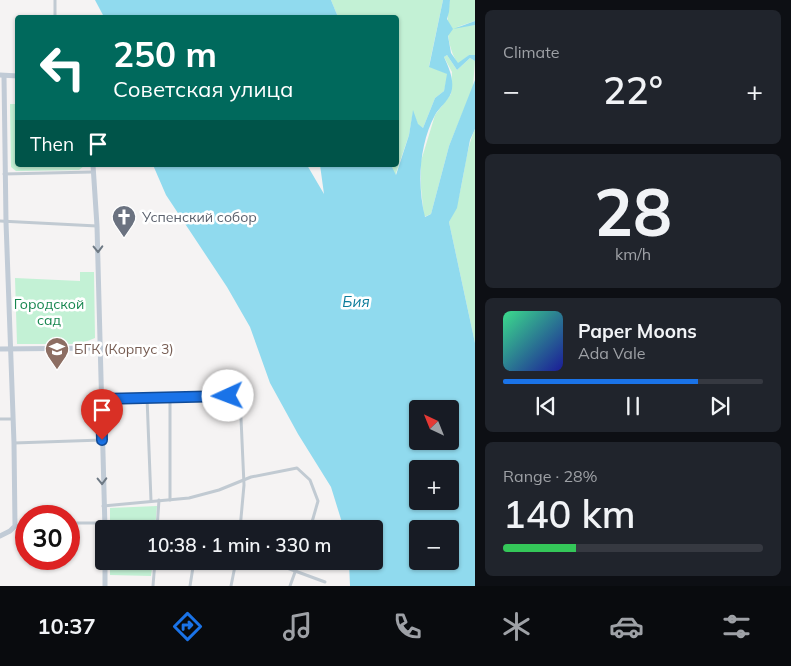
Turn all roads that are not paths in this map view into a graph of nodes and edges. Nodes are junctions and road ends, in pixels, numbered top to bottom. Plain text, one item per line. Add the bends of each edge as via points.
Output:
1 (55, 0) edge
2 (56, 15) edge
3 (2, 76) edge
4 (15, 76) edge
5 (2, 152) edge
6 (93, 167) edge
7 (94, 172) junction
8 (4, 174) junction
9 (3, 222) edge
10 (97, 226) junction
11 (0, 348) edge
12 (11, 348) junction
13 (101, 348) junction
14 (170, 397) junction
15 (147, 398) junction
16 (101, 399) junction
17 (0, 419) edge
18 (13, 419) junction
19 (102, 440) junction
20 (14, 443) junction
21 (244, 480) junction
22 (160, 500) junction
23 (170, 500) junction
24 (151, 501) junction
25 (103, 506) junction
26 (104, 520) edge
27 (158, 520) edge
28 (241, 520) edge
29 (313, 520) edge
30 (80, 524) edge
31 (95, 525) edge
32 (15, 526) joint
33 (0, 536) edge
34 (105, 570) edge
35 (154, 570) edge
36 (193, 570) edge
37 (235, 570) edge
38 (296, 570) joint
39 (325, 582) dead end
40 (104, 586) edge
41 (153, 586) edge
42 (190, 586) edge
43 (232, 586) edge
44 (290, 586) edge

1 - 2 street
3 - 4 street
3 - 5 street
5 - 8 street
6 - 7 street
7 - 8 street
7 - 10 street
8 - 9 street
9 - 10 street
9 - 12 street
10 -> 13 street
11 - 12 street
12 - 13 street
12 - 18 street
13 - 16 street
14 - 15 street
14 - 21 street via 240,396
14 - 23 street
15 - 16 street
15 - 24 street
16 - 19 street
17 - 18 street
18 - 20 street
19 - 20 street
19 -> 25 street
20 - 32 street
21 - 23 street via 199,496
21 - 28 street
21 - 29 street via 298,468 310,480 318,501
22 - 23 street
22 - 24 street
22 - 27 street
24 - 25 street
25 - 26 street
30 - 31 street
32 - 33 street
34 - 40 street
35 - 41 street
36 - 42 street
37 - 43 street
38 - 39 street
38 - 44 street

